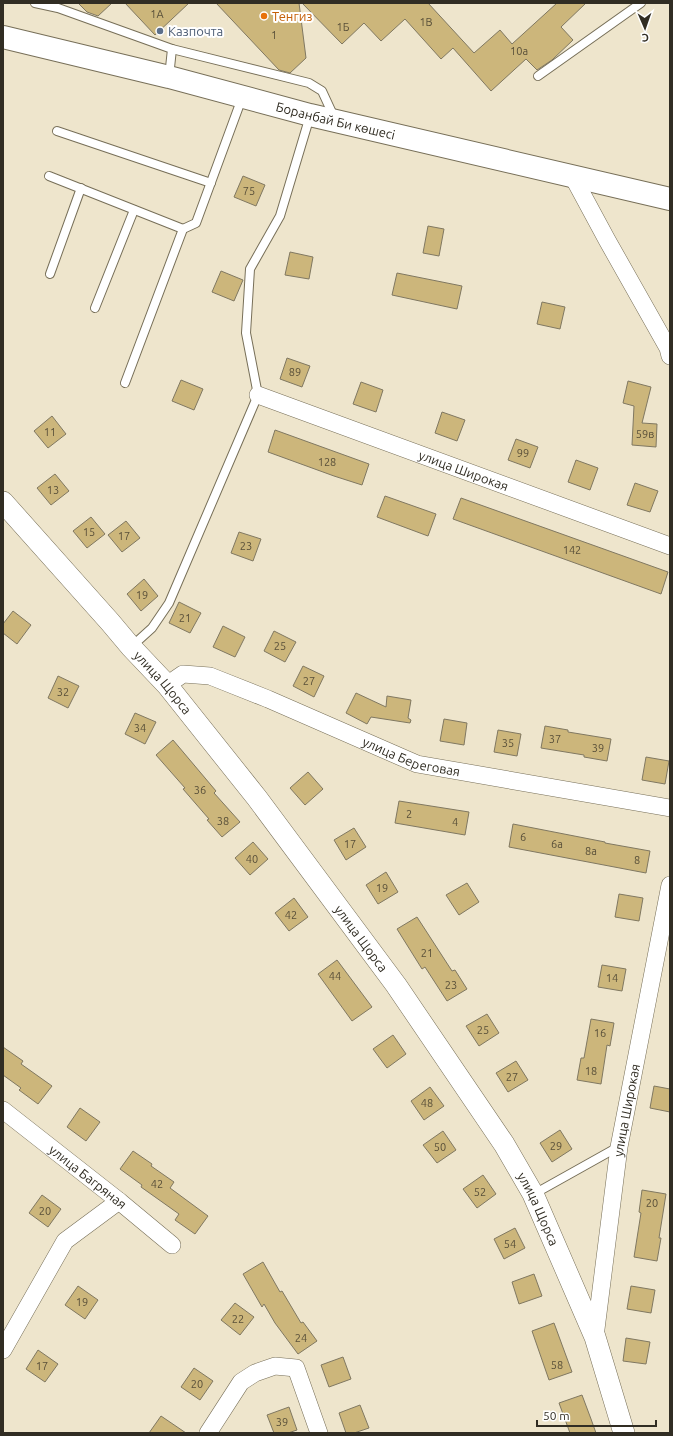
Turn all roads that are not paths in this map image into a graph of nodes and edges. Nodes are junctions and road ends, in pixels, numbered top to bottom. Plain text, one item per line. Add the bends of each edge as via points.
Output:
1 (35, 3) edge
2 (641, 3) edge
3 (3, 37) edge
4 (172, 49) junction
5 (538, 76) dead end
6 (169, 77) junction
7 (242, 97) junction
8 (310, 115) junction
9 (336, 121) junction
10 (57, 131) dead end
11 (49, 176) dead end
12 (573, 177) junction
13 (211, 183) junction
14 (81, 188) junction
15 (670, 199) edge
16 (134, 210) junction
17 (183, 229) junction
18 (50, 274) dead end
19 (95, 308) dead end
20 (670, 351) edge
21 (125, 383) dead end
22 (258, 395) junction
23 (3, 502) edge
24 (670, 546) edge
25 (131, 647) junction
26 (167, 685) junction
27 (670, 808) edge
28 (670, 885) edge
29 (3, 1110) edge
30 (619, 1147) junction
31 (533, 1194) junction
32 (119, 1201) junction
33 (172, 1246) dead end
34 (595, 1337) junction
35 (3, 1350) edge
36 (208, 1433) edge
37 (319, 1433) edge
38 (624, 1433) edge

1 - 4 lane via 58,8
2 - 5 lane
3 - 6 main road, Боранбай Би көшесі
4 - 6 lane
4 - 9 lane via 309,83 322,91
6 - 7 main road, Боранбай Би көшесі
7 - 8 main road, Боранбай Би көшесі
7 - 13 lane
8 - 9 main road, Боранбай Би көшесі
8 - 22 lane via 280,216 250,269 246,333
9 - 12 main road, Боранбай Би көшесі
10 - 13 lane
11 - 14 lane
12 - 15 main road, Боранбай Би көшесі
12 - 20 street
13 - 17 lane via 196,223
14 - 16 lane
14 - 18 lane
16 - 17 lane
16 - 19 lane
17 - 21 lane
22 - 24 street, улица Широкая
22 - 25 lane via 169,603 152,628
23 - 25 street, улица Щорса
25 - 26 street, улица Щорса
26 - 27 street, улица Береговая via 183,674 210,676 417,764
26 - 31 street, улица Щорса via 257,798 396,985 504,1144
28 - 30 street, улица Широкая
29 - 32 street, улица Багряная
30 - 31 lane
30 - 34 street, улица Широкая
31 - 34 street, улица Щорса
32 - 33 street, улица Багряная
32 - 35 street via 65,1242
34 - 38 street, улица Щорса
36 - 37 street via 241,1382 255,1373 275,1366 296,1368

